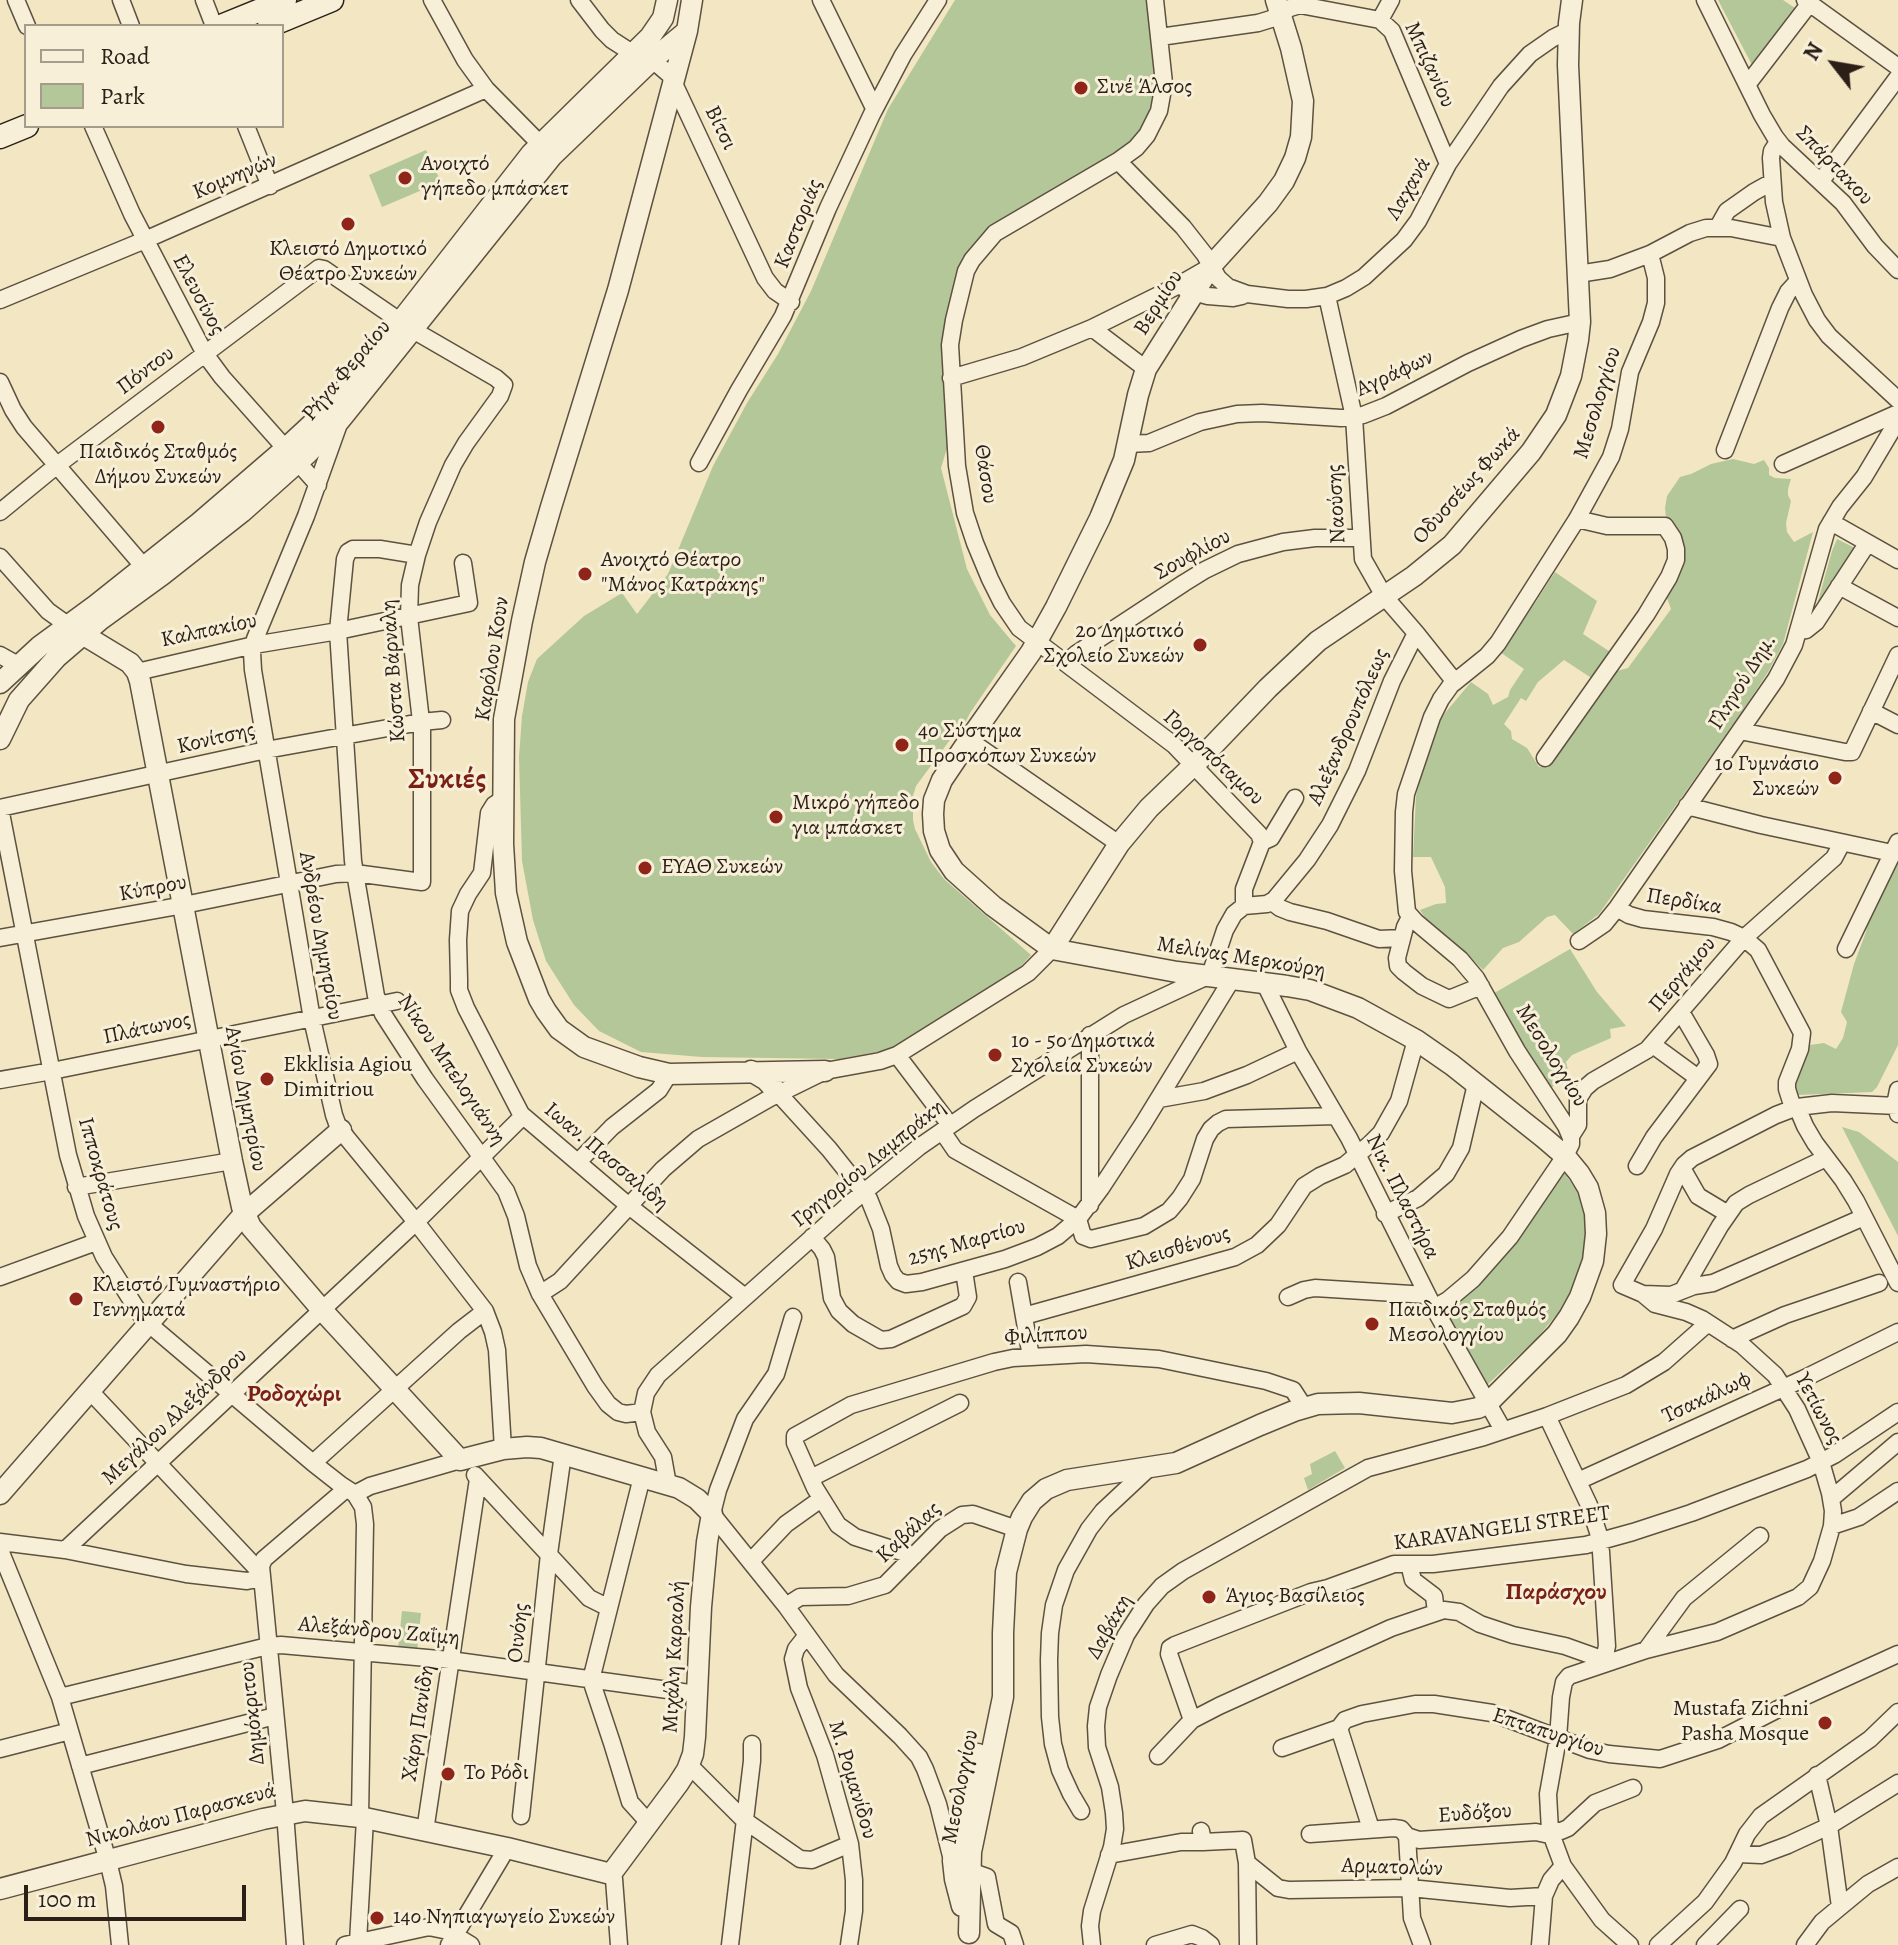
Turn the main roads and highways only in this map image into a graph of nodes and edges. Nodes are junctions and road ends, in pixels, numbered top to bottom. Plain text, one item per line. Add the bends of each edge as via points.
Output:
1 (285, 0) edge
2 (332, 0) edge
3 (226, 24) edge
4 (274, 24) edge
5 (24, 112) edge
6 (0, 122) edge
7 (24, 127) edge
8 (0, 137) edge

1 - 3 main road
2 - 4 main road
5 - 6 main road
7 - 8 main road

